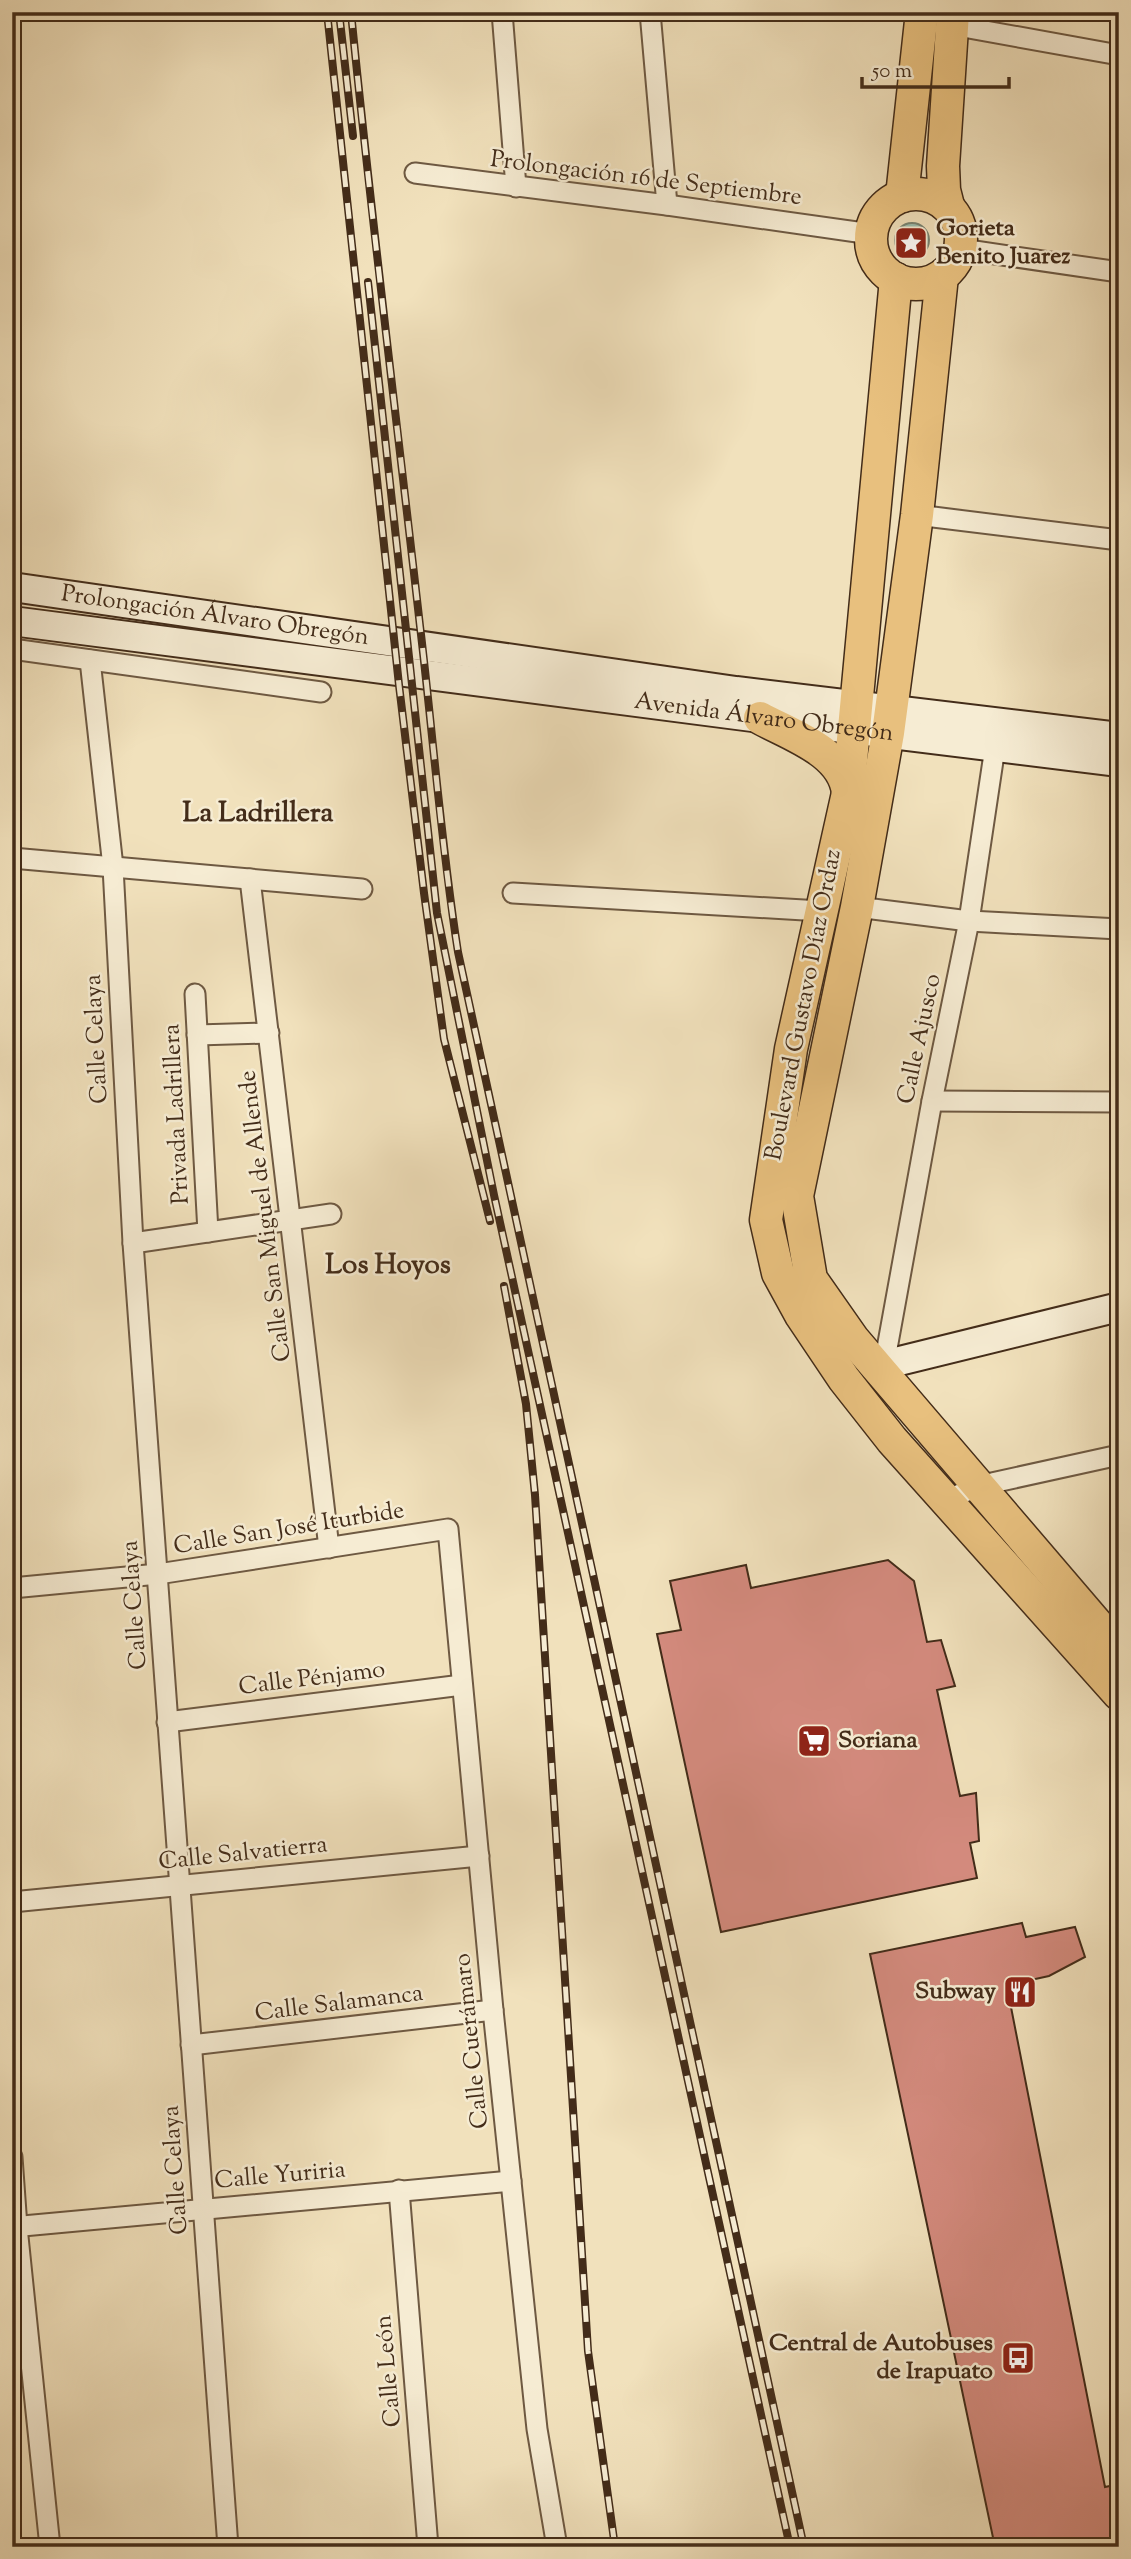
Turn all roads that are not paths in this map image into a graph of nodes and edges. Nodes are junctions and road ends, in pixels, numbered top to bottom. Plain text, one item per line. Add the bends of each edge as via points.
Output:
1 (502, 12) edge
2 (650, 12) edge
3 (922, 12) edge
4 (953, 19) edge
5 (1119, 55) edge
6 (415, 173) dead end
7 (516, 187) junction
8 (902, 196) junction
9 (667, 205) junction
10 (948, 206) junction
11 (871, 234) junction
12 (961, 248) junction
13 (1119, 272) edge
14 (942, 276) junction
15 (896, 279) junction
16 (917, 515) junction
17 (1119, 540) edge
18 (12, 587) edge
19 (12, 621) edge
20 (12, 649) edge
21 (413, 659) junction
22 (90, 660) junction
23 (321, 692) dead end
24 (856, 717) junction
25 (760, 718) junction
26 (889, 722) junction
27 (997, 735) junction
28 (1119, 737) edge
29 (1119, 762) edge
30 (848, 793) junction
31 (12, 858) edge
32 (113, 867) junction
33 (250, 879) junction
34 (362, 889) dead end
35 (513, 893) dead end
36 (857, 907) junction
37 (821, 911) junction
38 (969, 922) junction
39 (1119, 929) edge
40 (195, 994) dead end
41 (270, 1033) junction
42 (197, 1035) junction
43 (932, 1101) junction
44 (1119, 1102) edge
45 (331, 1214) dead end
46 (291, 1220) junction
47 (208, 1232) junction
48 (133, 1243) junction
49 (1119, 1307) edge
50 (880, 1366) junction
51 (1119, 1455) edge
52 (978, 1486) junction
53 (947, 1500) junction
54 (448, 1529) joint
55 (329, 1548) junction
56 (158, 1574) junction
57 (12, 1588) edge
58 (1119, 1650) edge
59 (462, 1685) junction
60 (1119, 1694) edge
61 (167, 1722) junction
62 (479, 1856) junction
63 (179, 1884) junction
64 (12, 1902) edge
65 (493, 2010) junction
66 (191, 2045) junction
67 (12, 2157) edge
68 (511, 2181) junction
69 (399, 2190) junction
70 (203, 2208) junction
71 (15, 2227) edge
72 (50, 2547) edge
73 (228, 2547) edge
74 (428, 2547) edge
75 (557, 2547) edge

1 - 7 street
2 - 9 street
3 - 8 main road
4 - 5 street
4 - 10 main road via 943,166
6 - 7 street, Prolongación 16 de Septiembre
7 - 9 street, Prolongación 16 de Septiembre
8 - 10 main road via 926,195
8 - 11 main road via 881,210
9 - 11 street, Prolongación 16 de Septiembre
10 - 12 main road via 957,218
11 - 15 main road via 876,260
12 - 13 street
12 - 14 main road via 951,269
14 - 15 main road via 919,284
14 - 16 main road, Boulevard Gustavo Díaz Ordaz
15 - 24 main road, Boulevard Gustavo Díaz Ordaz
16 - 17 street
16 - 26 main road, Boulevard Gustavo Díaz Ordaz
18 - 21 street, Prolongación Álvaro Obregón
19 - 21 street, Prolongación Álvaro Obregón
20 - 22 street
21 - 24 street, Avenida Álvaro Obregón via 736,691
21 - 25 street, Avenida Álvaro Obregón
22 - 23 street
22 - 32 street, Calle Celaya
24 - 25 street, Avenida Álvaro Obregón
24 - 26 street, Avenida Álvaro Obregón
24 - 30 main road, Boulevard Gustavo Díaz Ordaz
25 - 30 main road via 826,754 842,774
26 - 27 street, Avenida Álvaro Obregón
26 - 36 main road, Boulevard Gustavo Díaz Ordaz
27 - 28 street, Avenida Álvaro Obregón
27 - 29 street, Avenida Álvaro Obregón
27 - 38 street, Calle Ajusco
30 - 37 main road, Boulevard Gustavo Díaz Ordaz
31 - 32 street
32 - 33 street
32 - 48 street, Calle Celaya
33 - 34 street
33 - 41 street, Calle San Miguel de Allende
35 - 37 street
36 - 38 street
36 - 50 main road, Boulevard Gustavo Díaz Ordaz via 797,1196 811,1279 853,1339
37 - 53 main road, Boulevard Gustavo Díaz Ordaz via 791,1049 766,1220 778,1272 802,1315 852,1389
38 - 39 street
38 - 43 street, Calle Ajusco
40 - 42 street, Privada Ladrillera
41 - 42 street
41 - 46 street, Calle San Miguel de Allende
42 - 47 street, Privada Ladrillera
43 - 44 street
43 - 50 street, Calle Ajusco
45 - 46 street
46 - 47 street
46 - 55 street, Calle San Miguel de Allende
47 - 48 street
48 - 56 street, Calle Celaya
49 - 50 street
50 - 52 main road, Boulevard Gustavo Díaz Ordaz
51 - 52 street
52 - 53 street
52 - 58 main road, Boulevard Gustavo Díaz Ordaz
53 - 60 main road, Boulevard Gustavo Díaz Ordaz
54 - 55 street, Calle San José Iturbide
54 - 59 street, Calle Cuerámaro
55 - 56 street, Calle San José Iturbide
56 - 57 street, Calle San José Iturbide
56 - 61 street, Calle Celaya
59 - 61 street, Calle Pénjamo
59 - 62 street, Calle Cuerámaro
61 - 63 street, Calle Celaya
62 - 63 street, Calle Salvatierra
62 - 65 street, Calle Cuerámaro
63 - 64 street, Calle Salvatierra
63 - 66 street, Calle Celaya
65 - 66 street, Calle Salamanca
65 - 68 street, Calle Cuerámaro
66 - 70 street, Calle Celaya
67 - 71 street
68 - 69 street, Calle Yuriria
68 - 75 street, Calle Cuerámaro via 537,2429
69 - 70 street, Calle Yuriria
69 - 74 street, Calle León
70 - 71 street, Calle Yuriria
70 - 73 street, Calle Celaya
71 - 72 street

